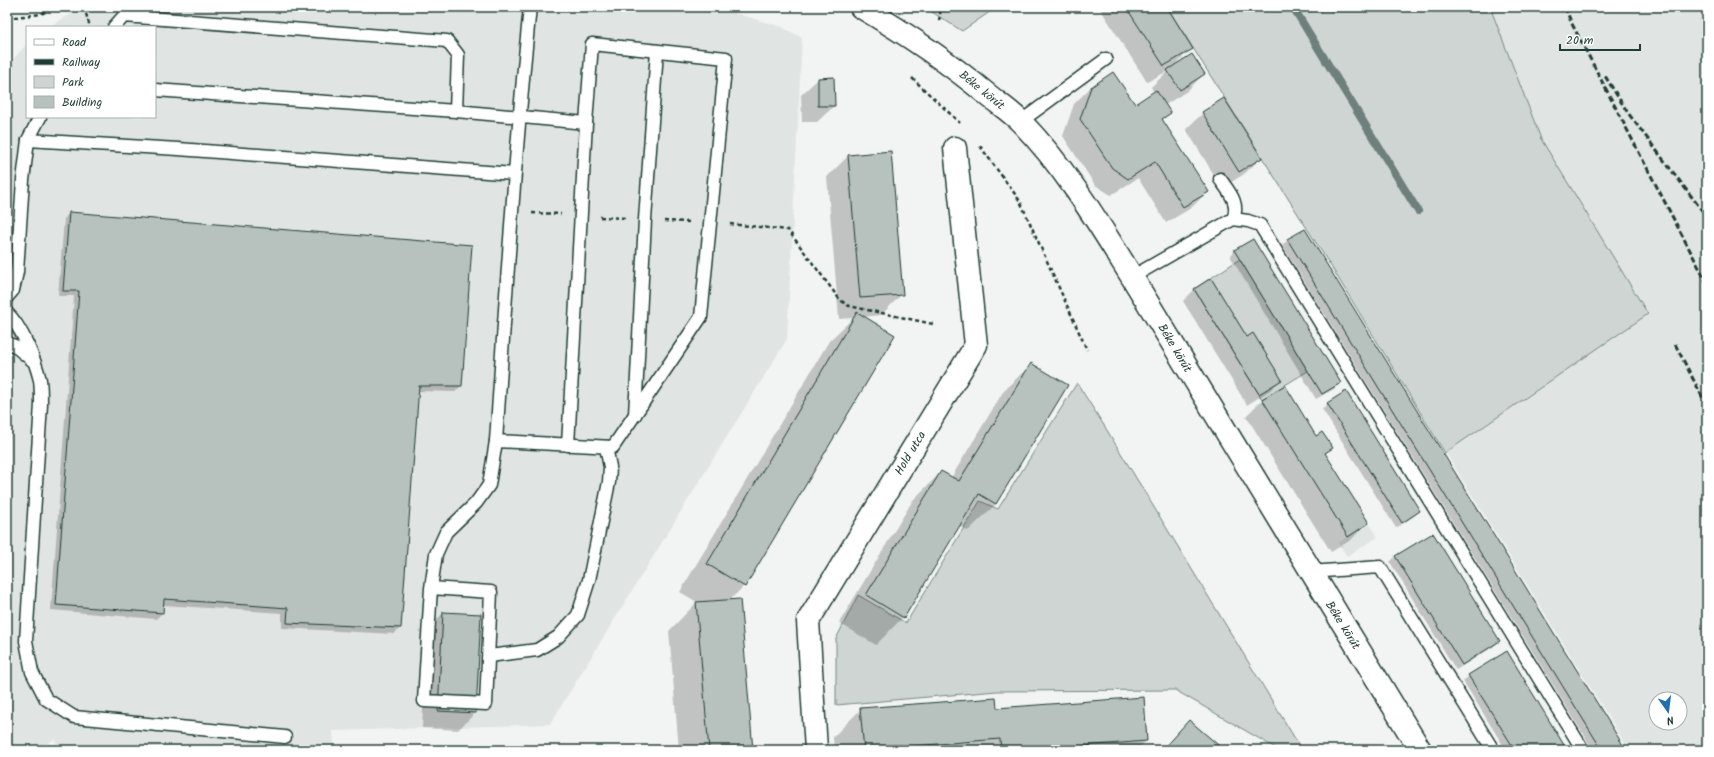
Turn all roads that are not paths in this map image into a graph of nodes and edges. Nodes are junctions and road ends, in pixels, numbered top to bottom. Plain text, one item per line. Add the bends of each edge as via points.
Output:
1 (530, 7) edge
2 (861, 7) edge
3 (115, 26) edge
4 (656, 51) junction
5 (1106, 59) dead end
6 (156, 90) edge
7 (456, 111) junction
8 (39, 118) edge
9 (519, 118) junction
10 (1020, 122) junction
11 (586, 123) junction
12 (28, 140) junction
13 (955, 148) dead end
14 (514, 174) junction
15 (1220, 179) dead end
16 (1233, 218) junction
17 (1132, 277) junction
18 (7, 297) edge
19 (7, 313) edge
20 (7, 343) edge
21 (34, 362) junction
22 (635, 415) junction
23 (496, 441) junction
24 (568, 445) junction
25 (606, 447) junction
26 (1310, 572) junction
27 (431, 588) junction
28 (489, 656) junction
29 (285, 737) dead end
30 (816, 750) edge
31 (1420, 750) edge
32 (1493, 750) edge
33 (1583, 750) edge

1 - 9 lane
2 - 10 street, Béke körút via 926,46
3 - 7 lane via 124,16 447,41 458,55
4 - 11 lane via 592,44
4 - 22 lane
4 - 22 lane via 726,58 701,317
5 - 10 lane
6 - 7 lane
7 - 9 lane
8 - 12 lane
9 - 11 lane
9 - 14 lane
10 - 17 street, Béke körút via 1054,160
11 - 24 lane
12 - 14 lane
12 - 18 lane via 18,272 13,290
13 - 30 street, Hold utca via 976,345 808,621
14 - 23 lane
15 - 16 lane via 1235,201 1236,211
16 - 17 lane
16 - 33 lane via 1260,225 1270,239
17 - 26 street, Béke körút
19 - 21 lane via 20,330
20 - 21 lane via 15,346
21 - 29 lane via 40,380 41,404 26,641 32,672 46,699 74,717
22 - 25 lane via 614,447
23 - 24 lane
23 - 27 lane via 489,485 476,503 446,532 436,554
24 - 25 lane
25 - 28 lane via 610,467 609,482 589,580 578,615 558,637 537,650
26 - 31 street, Béke körút
26 - 32 lane via 1380,567
27 - 28 lane via 491,592
27 - 28 lane via 424,701 486,704

